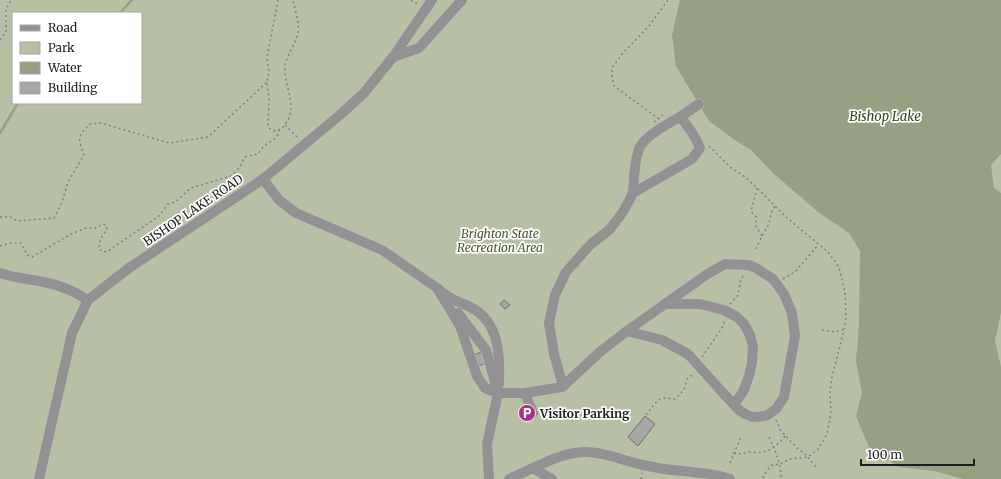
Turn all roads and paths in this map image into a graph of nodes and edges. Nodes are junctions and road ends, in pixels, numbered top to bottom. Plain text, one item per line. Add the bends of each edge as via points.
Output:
1 (11, 0) edge
2 (278, 0) edge
3 (293, 0) edge
4 (432, 0) edge
5 (462, 0) edge
6 (668, 0) edge
7 (0, 40) edge
8 (393, 57) junction
9 (267, 82) junction
10 (700, 104) dead end
11 (663, 115) dead end
12 (680, 117) junction
13 (661, 122) junction
14 (285, 124) junction
15 (279, 130) junction
16 (697, 139) junction
17 (304, 146) junction
18 (263, 179) junction
19 (757, 188) junction
20 (633, 194) junction
21 (775, 206) junction
22 (0, 217) edge
23 (762, 236) junction
24 (818, 245) junction
25 (0, 246) edge
26 (756, 250) dead end
27 (0, 273) edge
28 (777, 284) junction
29 (437, 288) junction
30 (88, 300) junction
31 (665, 304) junction
32 (646, 318) junction
33 (822, 330) dead end
34 (844, 330) junction
35 (627, 331) junction
36 (645, 336) junction
37 (701, 368) junction
38 (563, 386) junction
39 (498, 393) junction
40 (525, 393) junction
41 (734, 404) junction
42 (533, 413) dead end
43 (772, 413) junction
44 (646, 415) dead end
45 (785, 436) junction
46 (741, 437) dead end
47 (769, 437) dead end
48 (774, 447) junction
49 (801, 452) junction
50 (734, 453) junction
51 (808, 457) junction
52 (803, 458) junction
53 (544, 463) junction
54 (730, 463) dead end
55 (780, 464) junction
56 (533, 468) junction
57 (817, 468) dead end
58 (781, 478) dead end
59 (40, 479) edge
60 (489, 479) edge
61 (509, 479) edge
62 (551, 479) edge
63 (730, 479) edge
64 (762, 479) edge

1 - 7 path via 6,9 6,32
2 - 9 path via 267,57
3 - 14 path via 298,32 285,65 292,112
4 - 8 street, BISHOP LAKE ROAD
5 - 8 street via 419,48
6 - 13 path via 612,68 614,86
8 - 17 street, BISHOP LAKE ROAD via 364,93
9 - 15 path via 268,127 274,131
9 - 22 path via 208,137 170,143 101,123 90,124 82,131 79,141 84,155 68,182 54,218 17,221 11,217
10 - 12 street
11 - 13 path
12 - 13 street
12 - 16 street
13 - 20 street via 640,146
14 - 15 path
14 - 17 path
15 - 25 path via 277,137 258,154 245,157 231,176 191,188 175,202 168,204 159,216 108,251 103,252 99,249 100,240 107,228 103,224 71,234 32,257 27,255 21,243 11,242
16 - 19 path via 709,146
16 - 20 street via 700,148 692,159
17 - 18 street, BISHOP LAKE ROAD
18 - 29 street via 279,200 296,213 382,250
18 - 30 street, BISHOP LAKE ROAD via 129,268
19 - 21 path
19 - 23 path via 751,211 756,217 756,226
20 - 38 street via 610,229 566,272 555,295 548,323
21 - 23 path
21 - 24 path
23 - 26 path
24 - 28 path via 795,272
24 - 34 path via 828,252 838,267 845,292
27 - 30 street via 45,282 74,291
28 - 31 street via 774,279 756,268 725,264
28 - 43 street via 792,313 795,336 784,397
29 - 39 street via 486,350
29 - 39 street via 460,326 477,376 485,388
29 - 39 street via 452,300 479,313 494,332 498,349
30 - 59 street, BISHOP LAKE ROAD via 72,333
31 - 32 street
31 - 41 street via 700,304 728,311 744,324 753,347 752,362 743,392
32 - 35 street
32 - 36 street
33 - 34 path
34 - 51 path via 832,377 831,413 827,434 818,449
35 - 36 street
35 - 38 street
36 - 37 street via 662,340 688,354
37 - 41 street
37 - 44 path via 687,379 684,390 675,399 658,400
38 - 40 street
39 - 40 street
39 - 60 street via 487,444
40 - 42 street
41 - 43 street via 752,417
43 - 45 path
45 - 48 path
45 - 49 path
46 - 50 path
47 - 48 path
48 - 50 path via 761,453
48 - 55 path
49 - 51 path
49 - 52 path
50 - 54 path
51 - 52 path
51 - 57 path
52 - 55 path via 790,459
53 - 56 street
53 - 62 street
53 - 63 street via 573,453 598,453 643,465 720,475
55 - 58 path
55 - 64 path via 772,465 766,470
56 - 61 street
56 - 62 street

